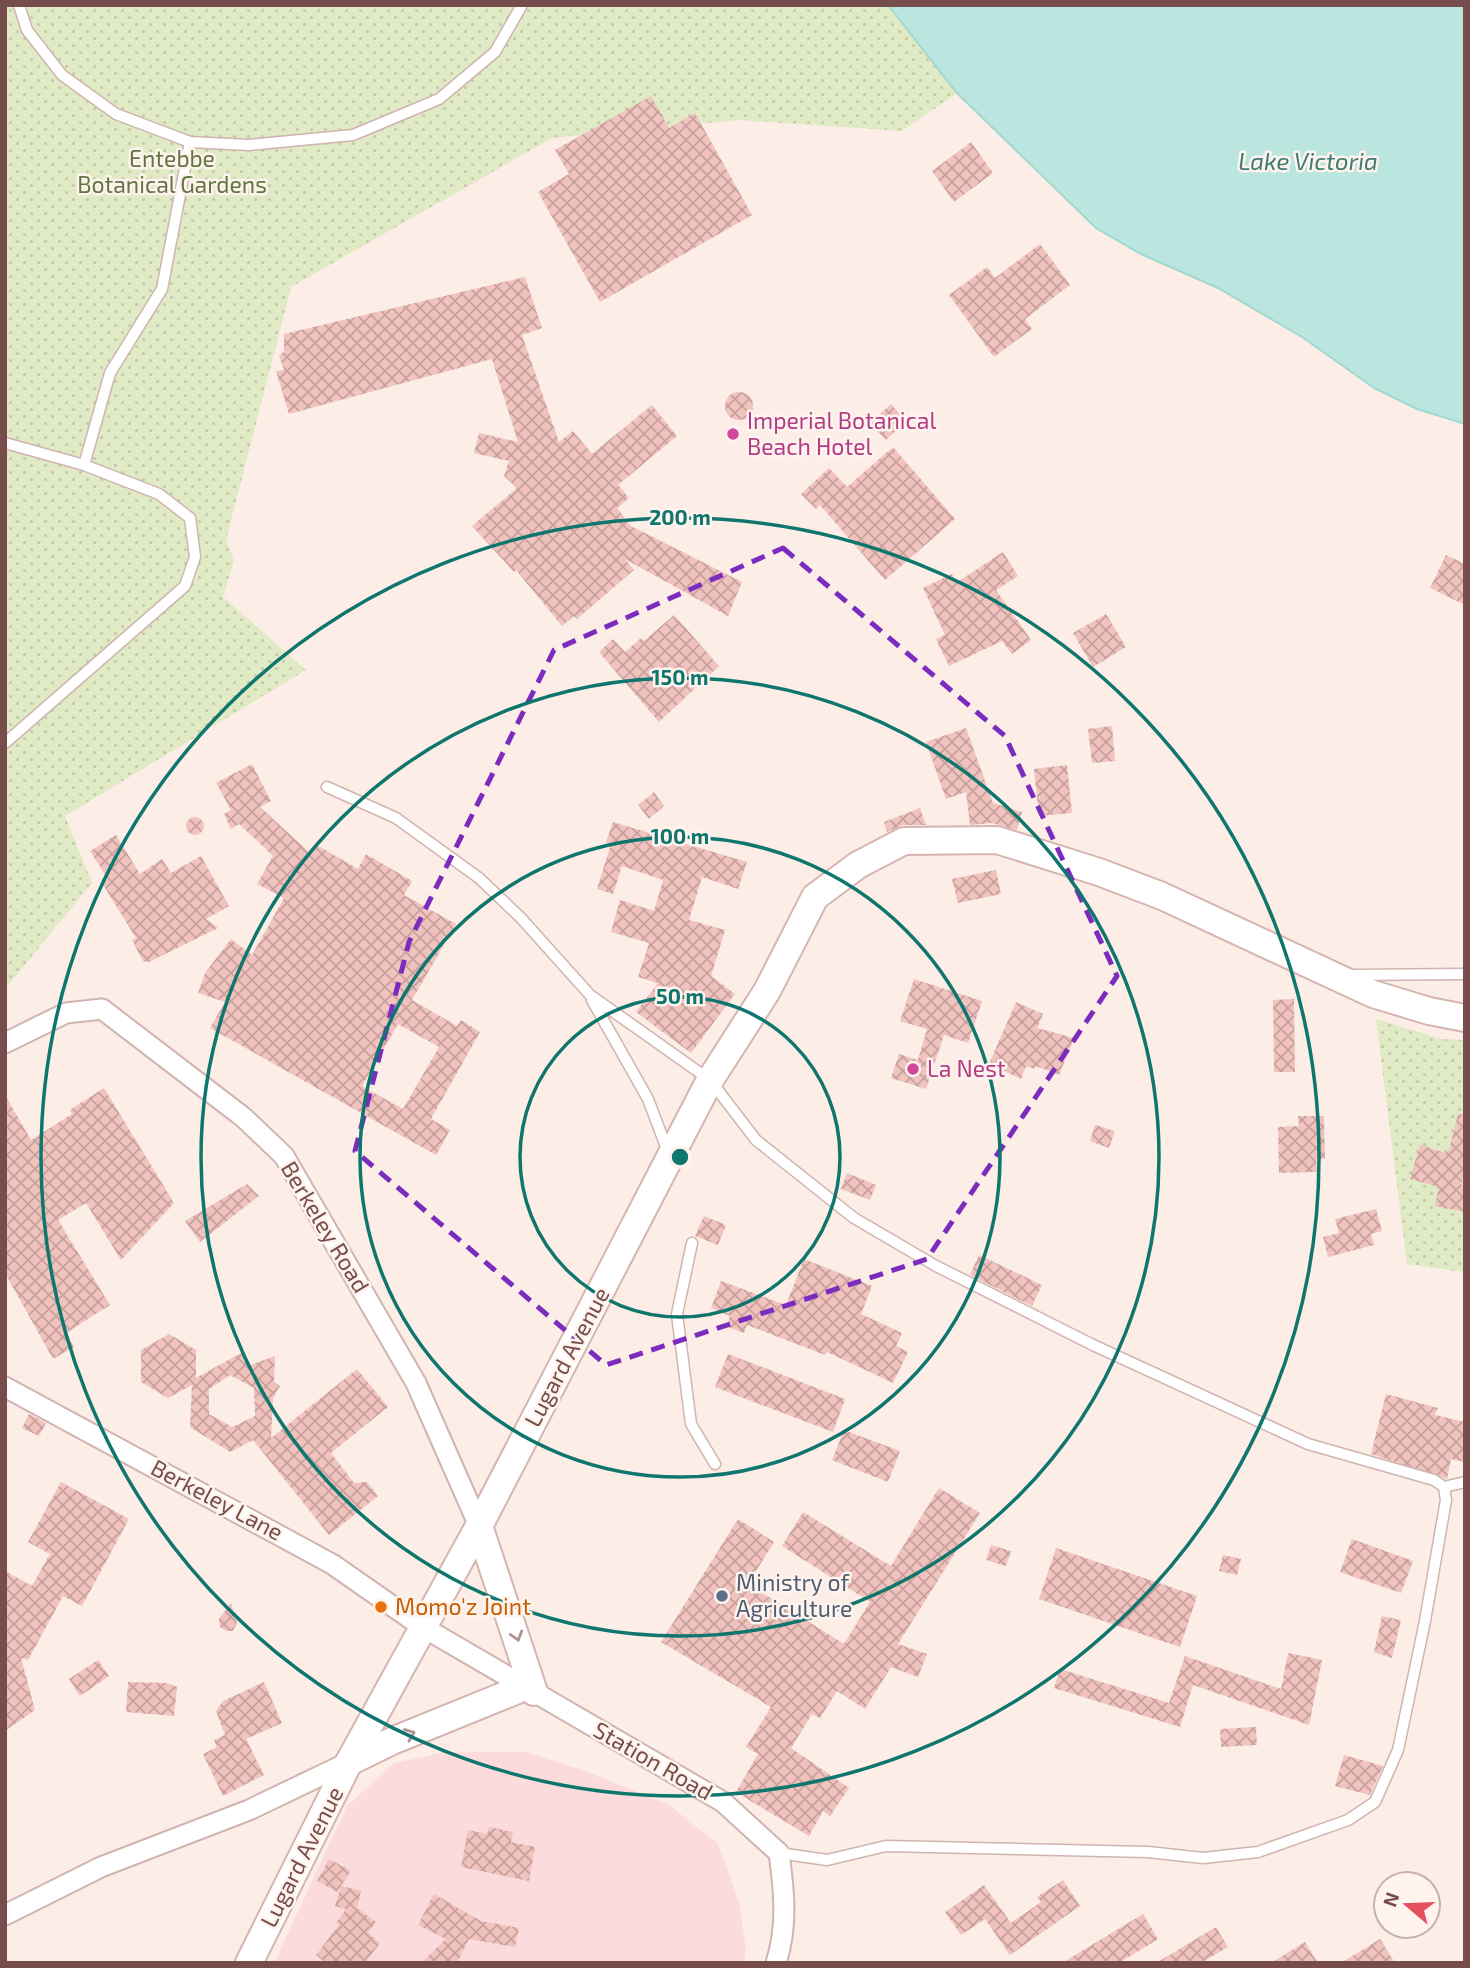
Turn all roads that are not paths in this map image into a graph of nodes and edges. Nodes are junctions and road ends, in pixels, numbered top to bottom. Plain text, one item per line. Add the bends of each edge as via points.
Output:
1 (19, 5) edge
2 (522, 5) edge
3 (190, 142) junction
4 (5, 443) edge
5 (84, 465) junction
6 (5, 743) edge
7 (327, 787) dead end
8 (1465, 974) edge
9 (1333, 975) junction
10 (590, 995) junction
11 (1465, 1017) edge
12 (5, 1043) edge
13 (710, 1080) junction
14 (671, 1159) junction
15 (692, 1243) dead end
16 (5, 1387) edge
17 (715, 1464) dead end
18 (1465, 1482) edge
19 (1444, 1487) junction
20 (479, 1526) junction
21 (421, 1626) junction
22 (529, 1689) junction
23 (349, 1762) junction
24 (779, 1853) junction
25 (5, 1915) edge
26 (249, 1963) edge
27 (776, 1963) edge

1 - 3 lane via 27,30 62,75 116,114
2 - 3 lane via 495,52 439,99 354,135 249,145
3 - 5 lane via 162,289 110,373
4 - 5 lane
5 - 6 lane via 159,494 190,518 195,557 185,586
7 - 10 lane via 396,818 479,878
8 - 9 lane
9 - 11 street, Lugard Avenue via 1373,994
9 - 13 street, Lugard Avenue via 1099,872 996,840 904,841 858,865 815,897 767,991
10 - 13 lane
10 - 14 lane via 648,1099
12 - 20 street, Berkeley Road via 66,1013 102,1009 243,1117 284,1156 416,1383
13 - 14 street, Lugard Avenue
13 - 19 lane via 756,1139 855,1218 936,1266 1308,1444 1434,1480
14 - 20 street, Lugard Avenue
15 - 17 lane via 677,1314 691,1424
16 - 21 street, Berkeley Lane via 332,1563
18 - 19 lane
19 - 24 lane via 1446,1500 1398,1750 1375,1802 1348,1820 1258,1852 1203,1858 1148,1852 886,1846 827,1860
20 - 21 street, Lugard Avenue
20 -> 22 street
21 - 22 street, Station Road
21 - 23 street, Lugard Avenue
23 -> 22 street
22 - 24 street, Station Road via 723,1802
23 - 25 street via 248,1810 101,1867
23 - 26 street, Lugard Avenue
24 - 27 street via 785,1901

